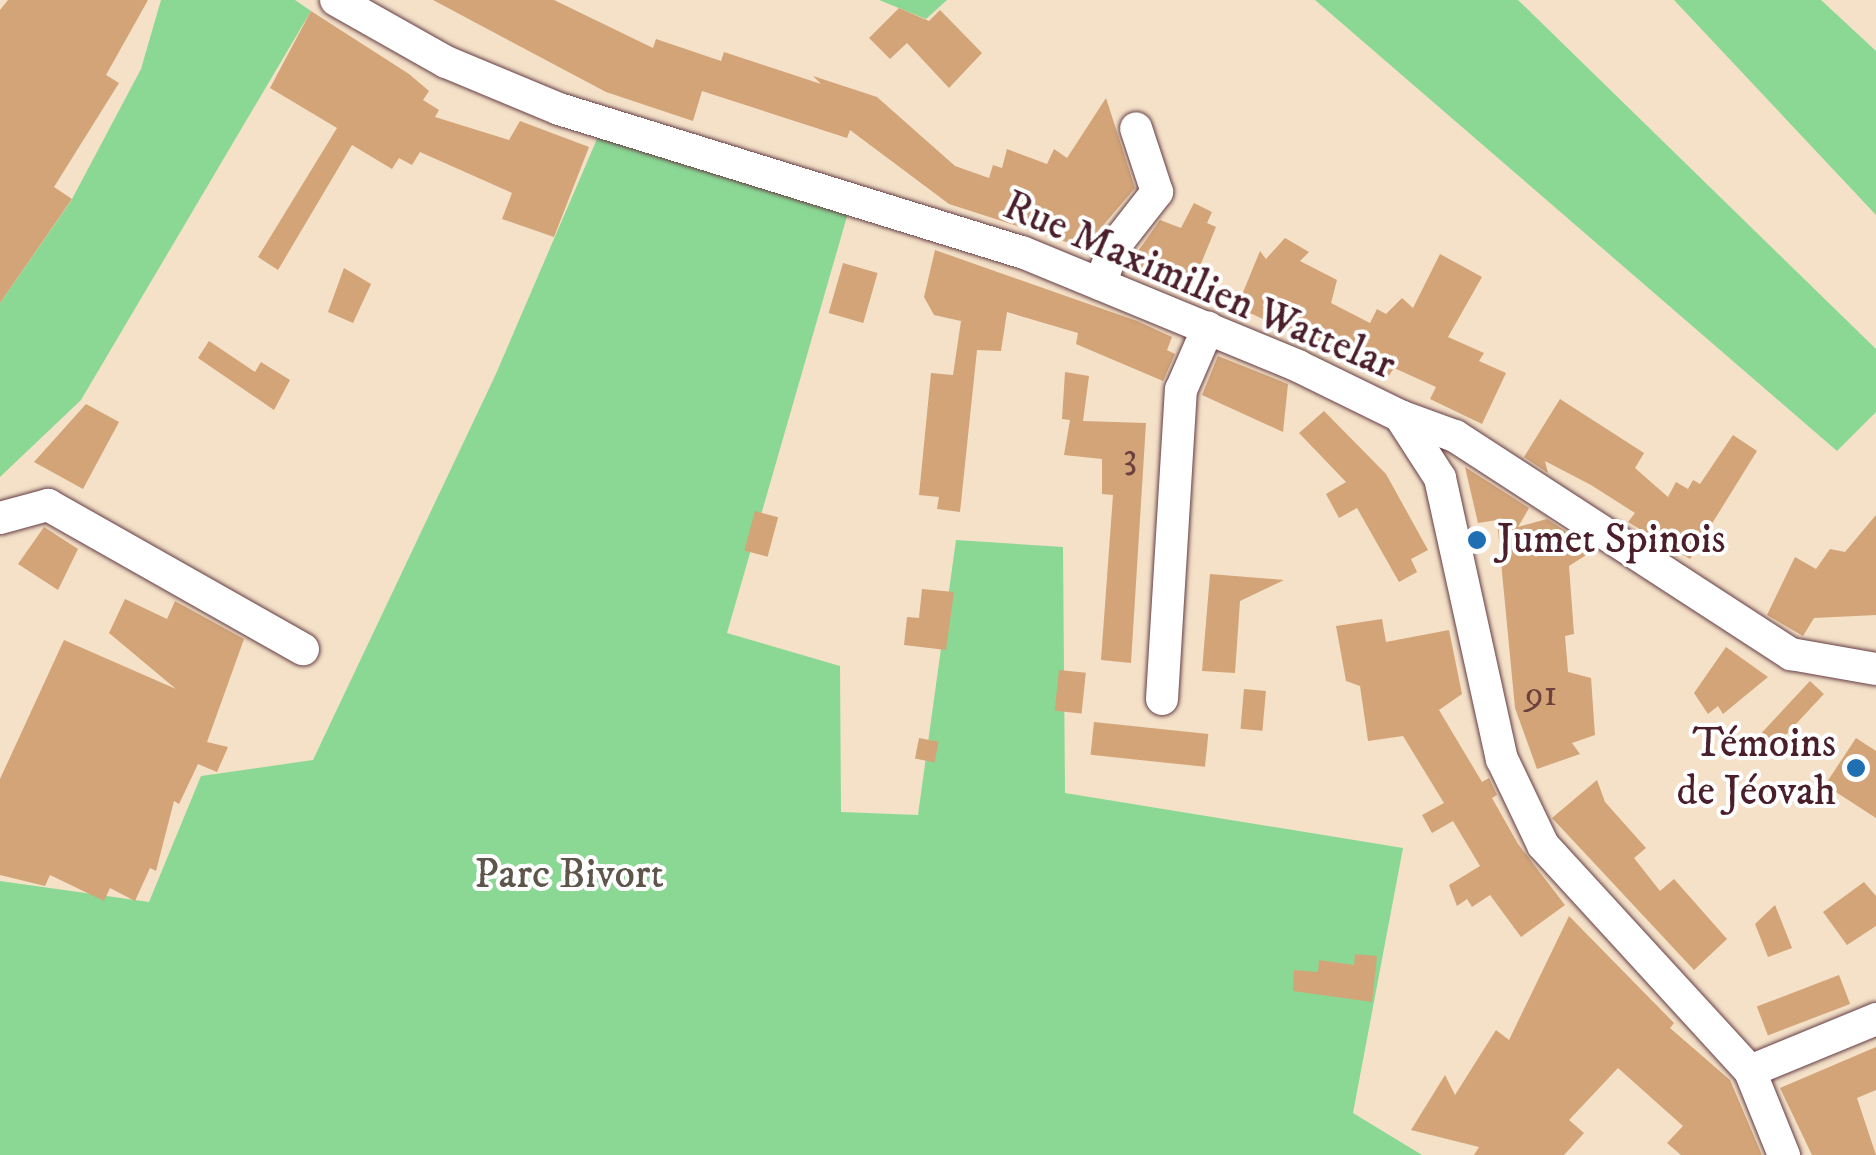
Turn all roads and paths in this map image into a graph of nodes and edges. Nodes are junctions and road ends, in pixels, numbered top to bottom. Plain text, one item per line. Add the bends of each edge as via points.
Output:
1 (336, 0) edge
2 (1136, 128) dead end
3 (1100, 284) junction
4 (1208, 328) junction
5 (1400, 416) junction
6 (0, 518) edge
7 (303, 649) dead end
8 (1876, 670) edge
9 (1162, 699) dead end
10 (1876, 1019) edge
11 (1750, 1071) junction
12 (1784, 1155) edge

1 - 3 street, Rue Maximilien Wattelar via 446,62 559,109 1022,252
2 - 3 street via 1157,192 1114,247
3 - 4 street, Rue Maximilien Wattelar
4 - 5 street, Rue Maximilien Wattelar
4 - 9 street via 1181,390
5 - 8 street via 1455,436 1792,654
5 - 11 street, Rue Maximilien Wattelar via 1440,478 1502,758 1543,845
6 - 7 street via 48,505
10 - 11 street
11 - 12 street, Rue Maximilien Wattelar

